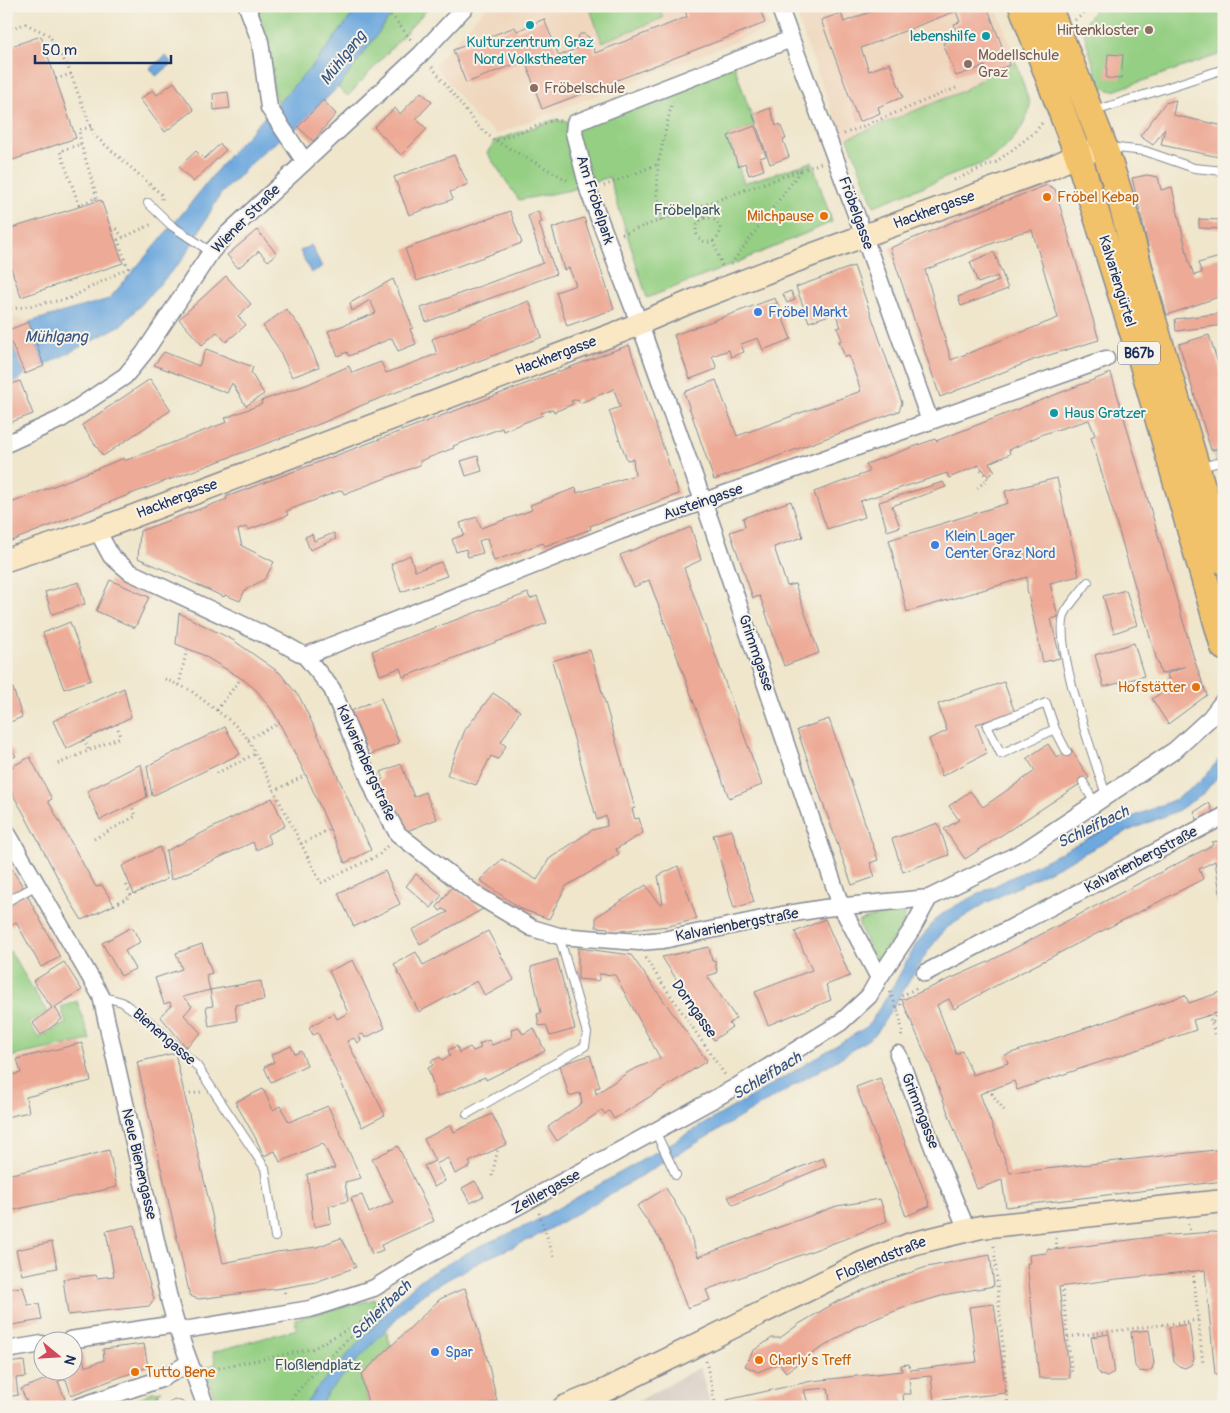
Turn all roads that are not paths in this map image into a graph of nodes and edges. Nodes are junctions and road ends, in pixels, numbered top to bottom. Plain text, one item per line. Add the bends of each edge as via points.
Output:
1 (247, 6) edge
2 (466, 6) edge
3 (779, 6) edge
4 (1022, 6) edge
5 (1048, 6) edge
6 (791, 39) junction
7 (1224, 69) edge
8 (1090, 113) junction
9 (1104, 147) junction
10 (1078, 155) junction
11 (305, 162) junction
12 (1224, 171) edge
13 (148, 204) dead end
14 (864, 236) junction
15 (211, 252) junction
16 (640, 324) junction
17 (1106, 359) dead end
18 (930, 420) junction
19 (6, 444) edge
20 (1224, 462) edge
21 (1196, 468) junction
22 (704, 502) junction
23 (97, 530) junction
24 (6, 560) edge
25 (1224, 561) edge
26 (1088, 582) dead end
27 (1224, 647) edge
28 (305, 656) junction
29 (1224, 700) edge
30 (1055, 729) junction
31 (1067, 752) dead end
32 (1083, 782) dead end
33 (1100, 799) junction
34 (1224, 816) edge
35 (6, 831) edge
36 (37, 885) junction
37 (929, 898) junction
38 (6, 902) edge
39 (841, 906) junction
40 (559, 936) junction
41 (925, 973) road end
42 (884, 984) junction
43 (101, 996) junction
44 (898, 1054) road end
45 (467, 1114) dead end
46 (659, 1138) junction
47 (676, 1175) dead end
48 (1224, 1201) edge
49 (967, 1230) junction
50 (275, 1237) dead end
51 (177, 1328) junction
52 (82, 1339) edge
53 (32, 1346) edge
54 (6, 1350) edge
55 (189, 1363) junction
56 (98, 1403) edge
57 (78, 1407) edge
58 (206, 1407) edge
59 (564, 1407) edge

1 - 11 street via 260,41 269,108
2 - 11 street, Wiener Straße via 421,54
3 - 6 street, Fröbelgasse
4 - 10 main road, Kalvariengürtel / B67b
5 - 8 main road, Kalvariengürtel / B67b
6 - 14 street, Fröbelgasse
6 - 16 street, Am Fröbelpark via 575,123 574,133 589,192
7 - 8 lane
8 - 9 main road, Kalvariengürtel / B67b
9 - 10 main road, Hackhergasse
9 - 12 lane via 1145,150 1194,168
9 - 21 main road, Kalvariengürtel / B67b via 1120,193
10 - 14 main road, Hackhergasse
10 - 27 main road, Kalvariengürtel / B67b via 1144,367
11 - 15 street, Wiener Straße
13 - 15 lane via 172,226
14 - 16 main road, Hackhergasse
14 - 18 street, Fröbelgasse
15 - 19 street, Wiener Straße via 144,353 125,376 61,419
16 - 22 street, Grimmgasse
16 - 23 main road, Hackhergasse
17 - 18 street, Austeingasse
18 - 22 street, Austeingasse
20 - 21 lane
21 - 25 main road, Kalvariengürtel / B67b
22 - 28 street, Austeingasse via 620,531
22 - 39 street, Grimmgasse
23 - 24 main road, Hackhergasse
23 - 28 street, Kalvarienbergstraße via 111,556 130,572
26 - 33 lane via 1065,614 1062,635 1066,666
28 - 40 street, Kalvarienbergstraße via 332,689 376,795 398,834 475,894 532,928
29 - 33 street, Kalvarienbergstraße via 1210,718 1175,750
30 - 30 lane via 1046,703 987,726 1001,754
30 - 31 lane
32 - 33 lane
33 - 37 street, Kalvarienbergstraße via 1024,851
34 - 41 street, Kalvarienbergstraße
35 - 36 street
36 - 38 lane
36 - 43 street
37 - 39 street, Kalvarienbergstraße
37 - 42 street
39 - 40 street, Kalvarienbergstraße via 663,940 639,942
39 - 42 street, Grimmgasse
40 - 45 lane via 587,1033 585,1046
42 - 46 street, Zeillergasse via 840,1023
43 - 50 lane, Bienengasse via 122,1002 153,1024 197,1066 265,1168
43 - 51 street, Neue Bienengasse
44 - 49 street, Grimmgasse
46 - 47 lane
46 - 51 street, Zeillergasse via 423,1258 374,1288 310,1310
48 - 49 main road, Floßlendstraße
49 - 59 main road, Floßlendstraße via 911,1244 862,1263 604,1391
51 - 52 street, Zeillergasse
51 - 55 street
53 - 54 street
55 - 56 street via 161,1380
55 - 58 street
56 - 57 street

